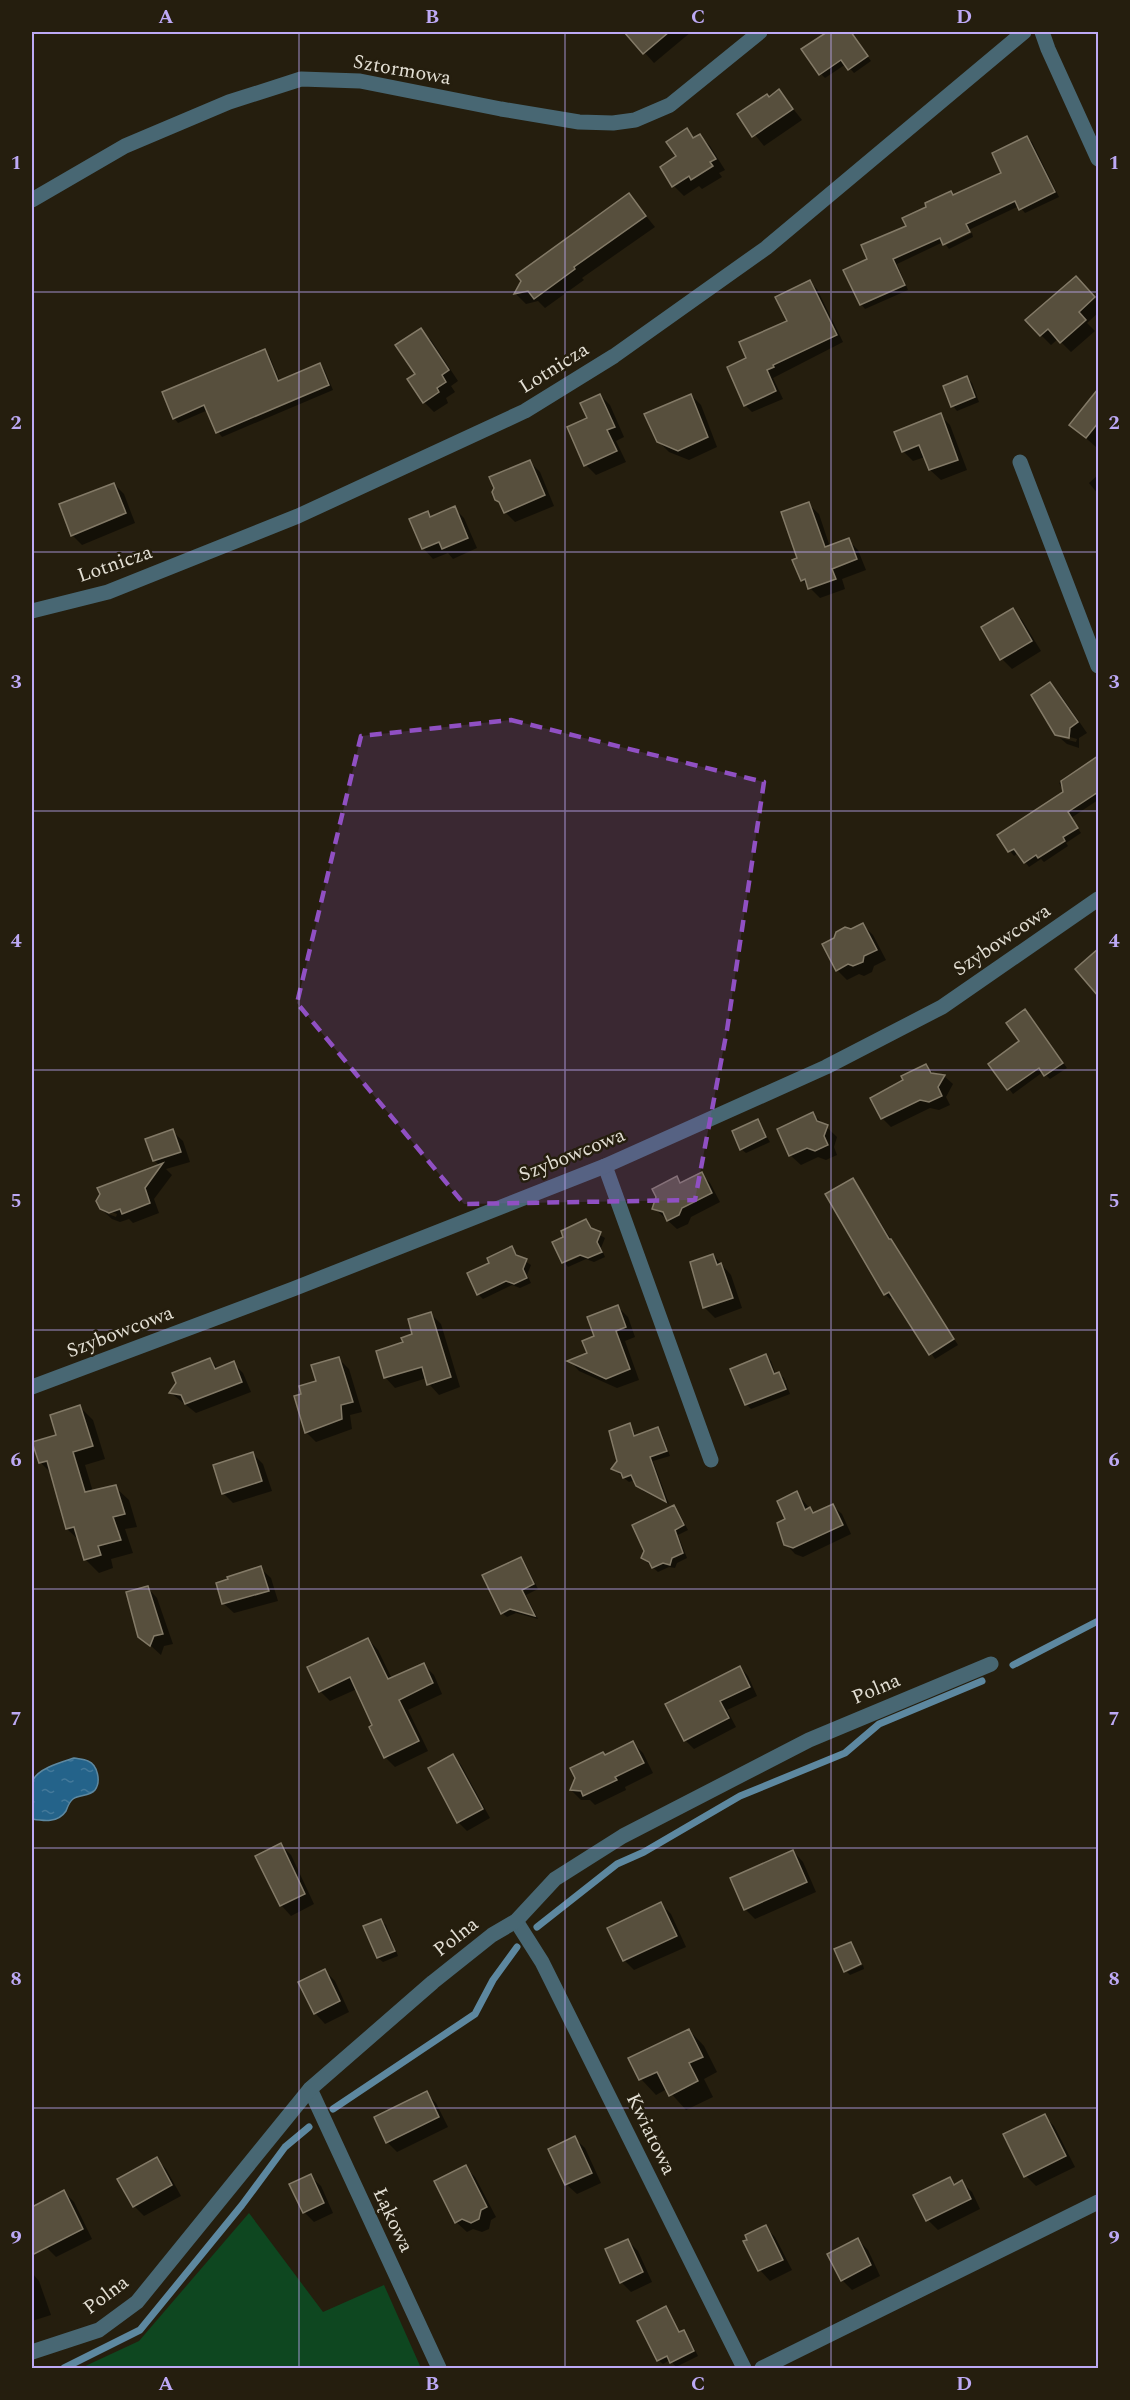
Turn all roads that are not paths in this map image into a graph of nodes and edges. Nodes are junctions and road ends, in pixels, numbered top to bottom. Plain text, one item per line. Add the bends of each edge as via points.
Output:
1 (760, 32) edge
2 (1024, 32) edge
3 (1042, 32) edge
4 (1098, 159) edge
5 (32, 200) edge
6 (1020, 462) dead end
7 (32, 611) edge
8 (1098, 666) edge
9 (1098, 899) edge
10 (605, 1166) junction
11 (32, 1387) edge
12 (711, 1460) dead end
13 (991, 1664) dead end
14 (516, 1921) junction
15 (310, 2089) junction
16 (1098, 2202) edge
17 (32, 2352) edge
18 (439, 2368) edge
19 (744, 2368) edge
20 (762, 2368) edge

1 - 5 street, Sztormowa via 670,105 635,120 579,122 360,81 301,80 229,102 125,146
2 - 7 street, Lotnicza via 766,248 614,356 525,411 298,516 108,592
3 - 4 street
6 - 8 street
9 - 10 street, Szybowcowa via 942,1007 826,1067
10 - 11 street, Szybowcowa
10 - 12 street
13 - 14 street, Polna via 809,1740 623,1836 555,1879
14 - 15 street, Polna via 433,1982
14 - 19 street, Kwiatowa via 542,1962
15 - 17 street, Polna via 137,2302 99,2330
15 - 18 street, Łąkowa
16 - 20 street

